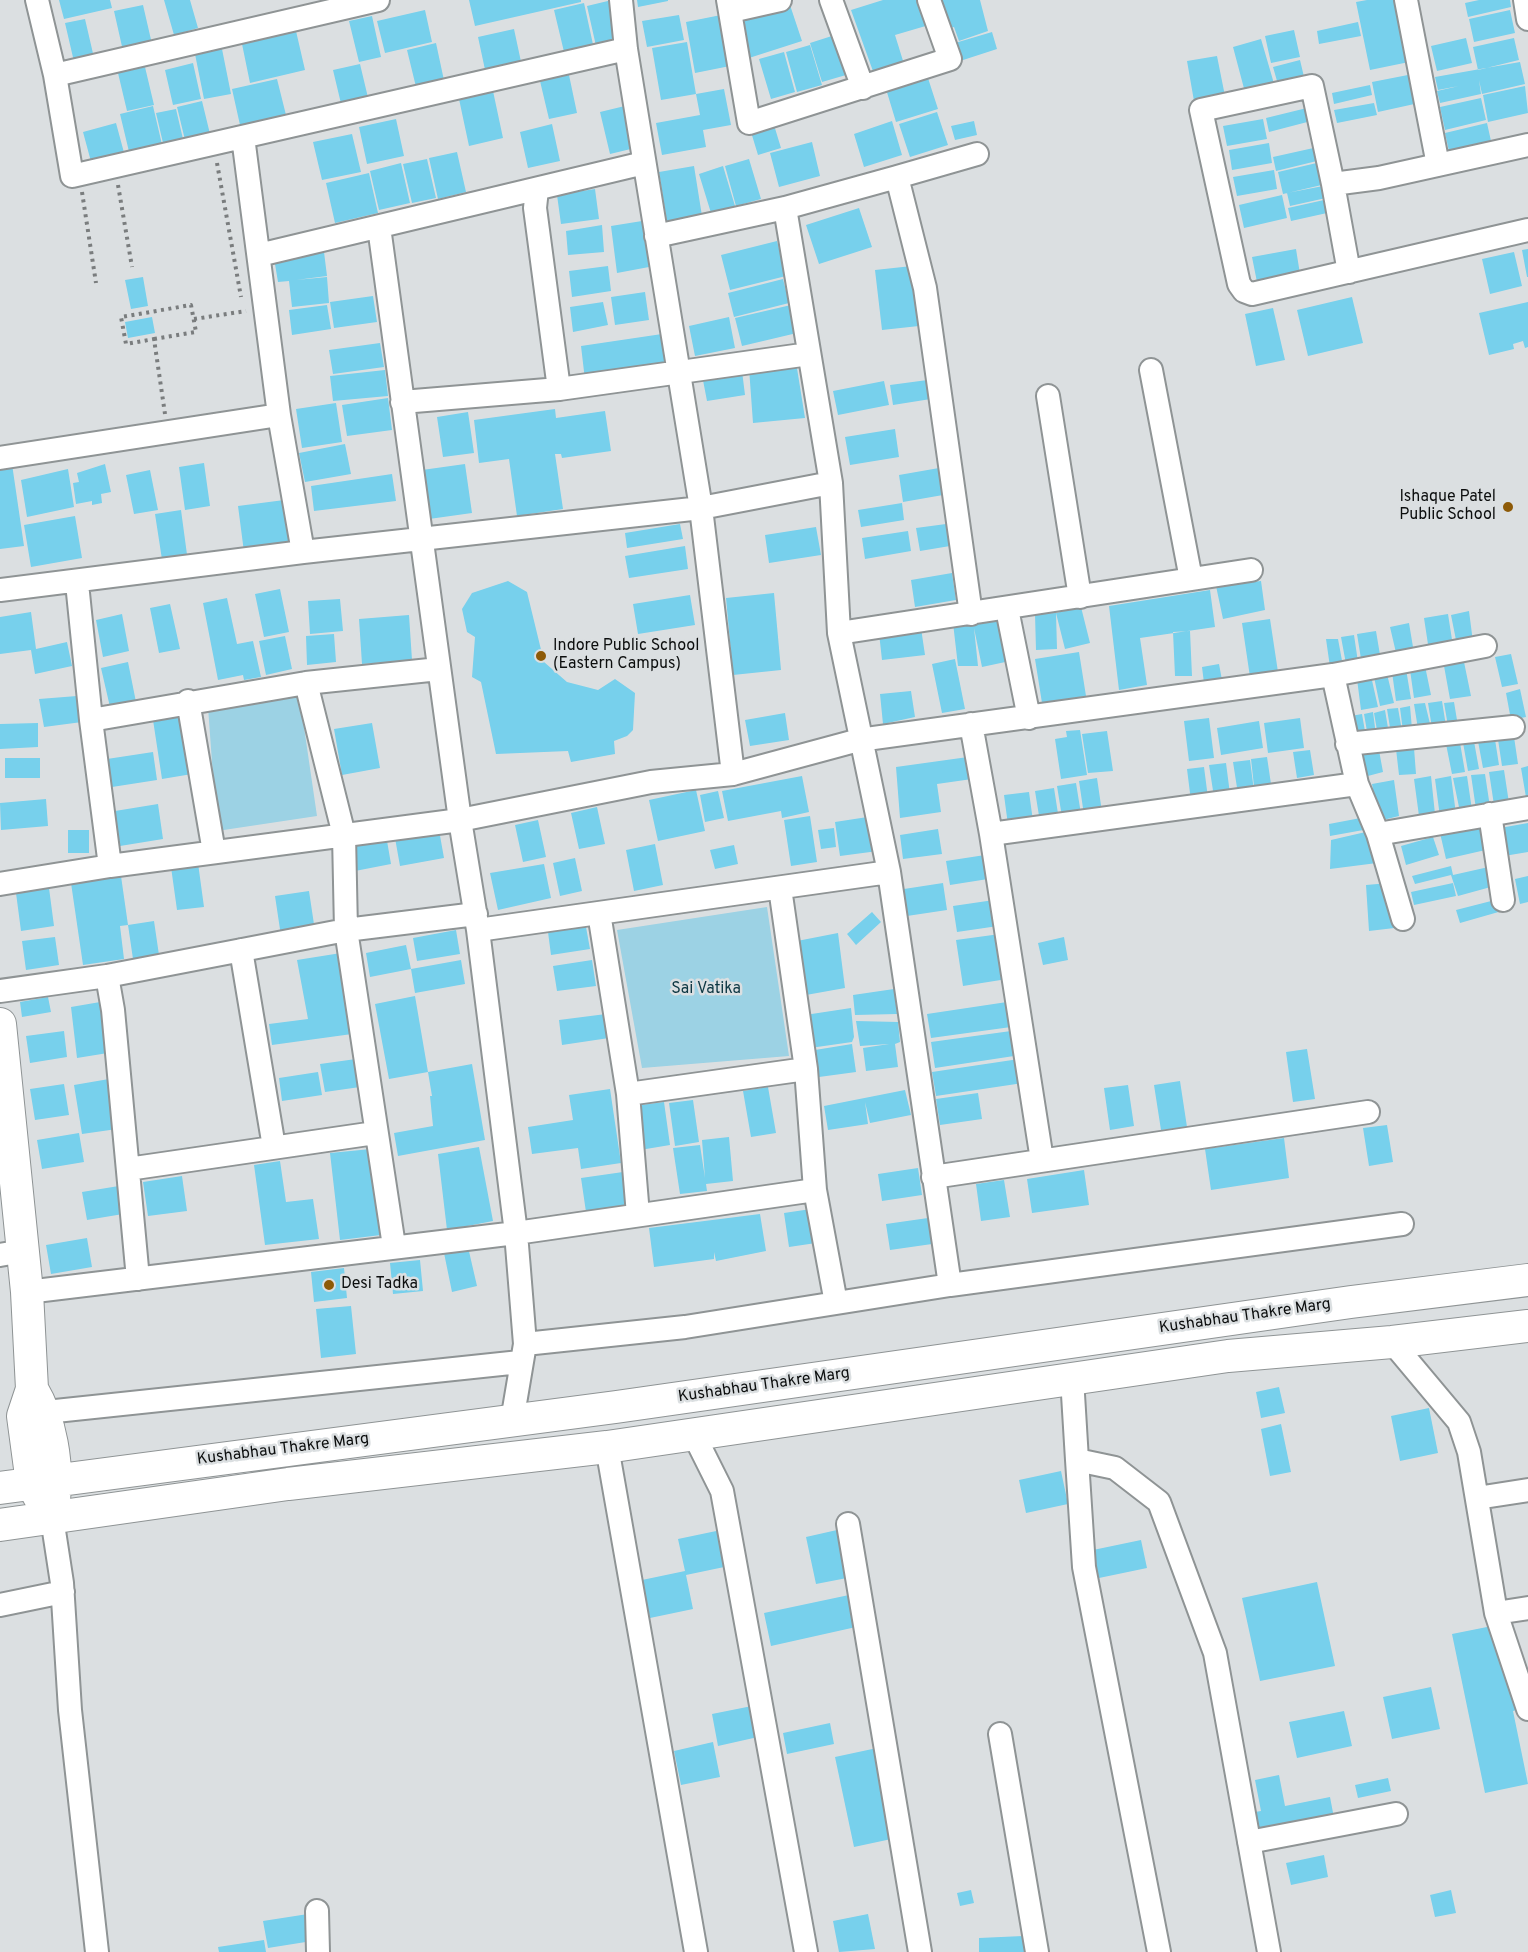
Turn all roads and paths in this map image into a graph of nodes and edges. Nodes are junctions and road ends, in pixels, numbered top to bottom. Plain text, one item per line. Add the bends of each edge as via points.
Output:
1 (37, 0) edge
2 (378, 0) edge
3 (621, 0) edge
4 (780, 0) edge
5 (831, 0) edge
6 (929, 0) edge
7 (1406, 0) edge
8 (1525, 0) edge
9 (729, 6) edge
10 (1528, 19) edge
11 (626, 49) junction
12 (55, 75) junction
13 (863, 88) junction
14 (243, 137) junction
15 (1528, 145) edge
16 (977, 154) dead end
17 (215, 156) dead end
18 (644, 163) junction
19 (1438, 165) junction
20 (897, 177) junction
21 (129, 181) dead end
22 (118, 184) junction
23 (1333, 184) junction
24 (109, 186) dead end
25 (537, 189) junction
26 (91, 190) dead end
27 (785, 208) junction
28 (379, 226) junction
29 (1528, 230) edge
30 (656, 236) junction
31 (260, 255) junction
32 (132, 267) dead end
33 (1349, 272) junction
34 (96, 283) dead end
35 (266, 308) junction
36 (243, 311) junction
37 (194, 319) junction
38 (245, 322) dead end
39 (154, 339) junction
40 (809, 354) junction
41 (1151, 370) dead end
42 (680, 372) junction
43 (559, 389) junction
44 (1048, 396) dead end
45 (402, 402) junction
46 (279, 415) junction
47 (166, 423) dead end
48 (0, 458) edge
49 (831, 483) junction
50 (701, 508) junction
51 (423, 539) junction
52 (303, 552) junction
53 (1251, 570) dead end
54 (1191, 579) junction
55 (77, 583) junction
56 (0, 590) edge
57 (1080, 597) junction
58 (1007, 609) junction
59 (971, 614) junction
60 (839, 633) junction
61 (1485, 646) dead end
62 (439, 669) junction
63 (1332, 675) junction
64 (306, 683) junction
65 (188, 701) junction
66 (1029, 718) junction
67 (91, 720) junction
68 (971, 724) junction
69 (1513, 727) dead end
70 (859, 740) junction
71 (1347, 744) junction
72 (733, 774) junction
73 (1357, 784) junction
74 (1528, 808) edge
75 (1490, 814) junction
76 (460, 820) junction
77 (992, 834) junction
78 (1378, 834) junction
79 (344, 835) junction
80 (214, 852) junction
81 (110, 866) junction
82 (889, 872) junction
83 (0, 884) edge
84 (780, 888) junction
85 (1503, 900) dead end
86 (599, 913) junction
87 (1403, 919) dead end
88 (477, 922) junction
89 (346, 930) junction
90 (242, 950) junction
91 (107, 976) junction
92 (0, 991) edge
93 (0, 1024) edge
94 (806, 1069) junction
95 (2, 1074) edge
96 (628, 1094) junction
97 (1368, 1112) dead end
98 (375, 1133) junction
99 (274, 1147) junction
100 (1042, 1160) junction
101 (128, 1169) junction
102 (933, 1177) junction
103 (815, 1190) junction
104 (639, 1215) junction
105 (1402, 1224) dead end
106 (516, 1233) junction
107 (394, 1246) junction
108 (11, 1253) edge
109 (138, 1279) junction
110 (1528, 1280) edge
111 (950, 1285) junction
112 (27, 1292) junction
113 (836, 1302) junction
114 (1528, 1326) edge
115 (1392, 1342) junction
116 (522, 1353) junction
117 (1072, 1378) junction
118 (39, 1400) junction
119 (512, 1421) junction
120 (694, 1435) junction
121 (607, 1447) junction
122 (1077, 1460) junction
123 (44, 1481) junction
124 (0, 1488) edge
125 (1528, 1490) edge
126 (1477, 1498) junction
127 (52, 1518) junction
128 (848, 1524) dead end
129 (0, 1525) edge
130 (63, 1592) junction
131 (0, 1605) edge
132 (1528, 1608) edge
133 (1496, 1613) junction
134 (1528, 1709) edge
135 (1000, 1734) dead end
136 (1396, 1814) dead end
137 (1248, 1842) junction
138 (317, 1911) dead end
139 (97, 1952) edge
140 (318, 1952) edge
141 (696, 1952) edge
142 (806, 1952) edge
143 (920, 1952) edge
144 (1037, 1952) edge
145 (1159, 1952) edge
146 (1269, 1952) edge

1 - 12 street
2 - 12 street
3 - 11 street
4 - 9 street
5 - 13 street
6 - 13 street via 950,59
7 - 19 street
8 - 10 street
9 - 13 street via 749,123
11 - 14 street
11 - 18 street
12 - 14 street via 72,176
14 - 31 street
15 - 19 street
16 - 20 street
17 - 36 path
18 - 25 street
18 - 30 street
19 - 23 street
20 - 27 street
20 - 59 street via 925,288
21 - 22 path
22 - 24 path
22 - 32 path
23 - 33 street
23 - 33 street via 1312,86 1201,110 1239,284 1244,291 1252,294
25 - 28 street
25 - 43 street via 535,208
26 - 34 path via 82,192
27 - 30 street
27 - 40 street
28 - 31 street
28 - 45 street
29 - 33 street
30 - 42 street
31 - 35 street
35 - 36 path
35 - 46 street
36 - 37 path
36 - 38 path
37 - 39 path via 196,332
37 - 39 path via 191,305 121,317 126,344
39 - 47 path
40 - 42 street
40 - 49 street
41 - 54 street
42 - 43 street
42 - 50 street
43 - 45 street
44 - 57 street
45 - 51 street
46 - 48 street
46 - 52 street
49 - 50 street
49 - 60 street
50 - 51 street
50 - 72 street
51 - 52 street
51 - 62 street
52 - 55 street
53 - 54 street
54 - 57 street
55 - 56 street
55 - 67 street
57 - 58 street
58 - 59 street
58 - 66 street
59 - 60 street
60 - 70 street
61 - 63 street
62 - 64 street
62 - 76 street
63 - 66 street
63 - 71 street
64 - 65 street
64 - 79 street
65 - 67 street
65 - 80 street
66 - 68 street
67 - 81 street
68 - 70 street
68 - 77 street
69 - 71 street
70 - 72 street
70 - 82 street
71 - 73 street
72 - 76 street via 651,782
73 - 77 street
73 - 78 street
74 - 75 street
75 - 78 street
75 - 85 street
76 - 79 street
76 - 88 street
77 - 100 street
78 - 87 street
79 - 80 street
79 - 89 street
80 - 81 street
81 - 83 street
82 - 84 street
82 - 102 street
84 - 86 street
84 - 94 street
86 - 88 street
86 - 96 street
88 - 89 street
88 - 106 street
89 - 90 street
89 - 98 street
90 - 91 street
90 - 99 street
91 - 92 street
91 - 101 street
93 - 95 main road
94 - 96 street
94 - 103 street
95 - 108 main road
96 - 104 street
97 - 100 street
98 - 99 street
98 - 107 street
99 - 101 street
100 - 102 street
101 - 109 street
102 - 111 street
103 - 104 street
103 - 113 street
104 - 106 street
105 - 111 street
106 - 107 street
106 - 116 street
107 - 109 street
108 - 112 main road
109 - 112 street
110 - 119 main road, Kushabhau Thakre Marg
111 - 113 street
112 - 118 main road
113 - 116 street
114 - 115 main road, Kushabhau Thakre Marg
115 - 117 main road, Kushabhau Thakre Marg via 1228,1356
115 - 126 street via 1459,1422
116 - 118 street
116 - 119 street
117 - 120 main road, Kushabhau Thakre Marg
117 - 122 street
118 - 123 main road via 23,1416
119 - 123 main road, Kushabhau Thakre Marg
120 - 121 main road, Kushabhau Thakre Marg
120 - 142 street via 723,1491
121 - 127 main road, Kushabhau Thakre Marg via 288,1484
121 - 141 street
122 - 137 street via 1115,1468 1159,1502 1215,1653
122 - 145 street via 1084,1567
123 - 124 main road, Kushabhau Thakre Marg
123 - 127 main road
125 - 126 street
126 - 133 street
127 - 129 main road, Kushabhau Thakre Marg
127 - 130 street
128 - 143 street
130 - 131 street
130 - 139 street via 70,1710
132 - 133 street
133 - 134 street
135 - 144 street
136 - 137 street
137 - 146 street
138 - 140 street

